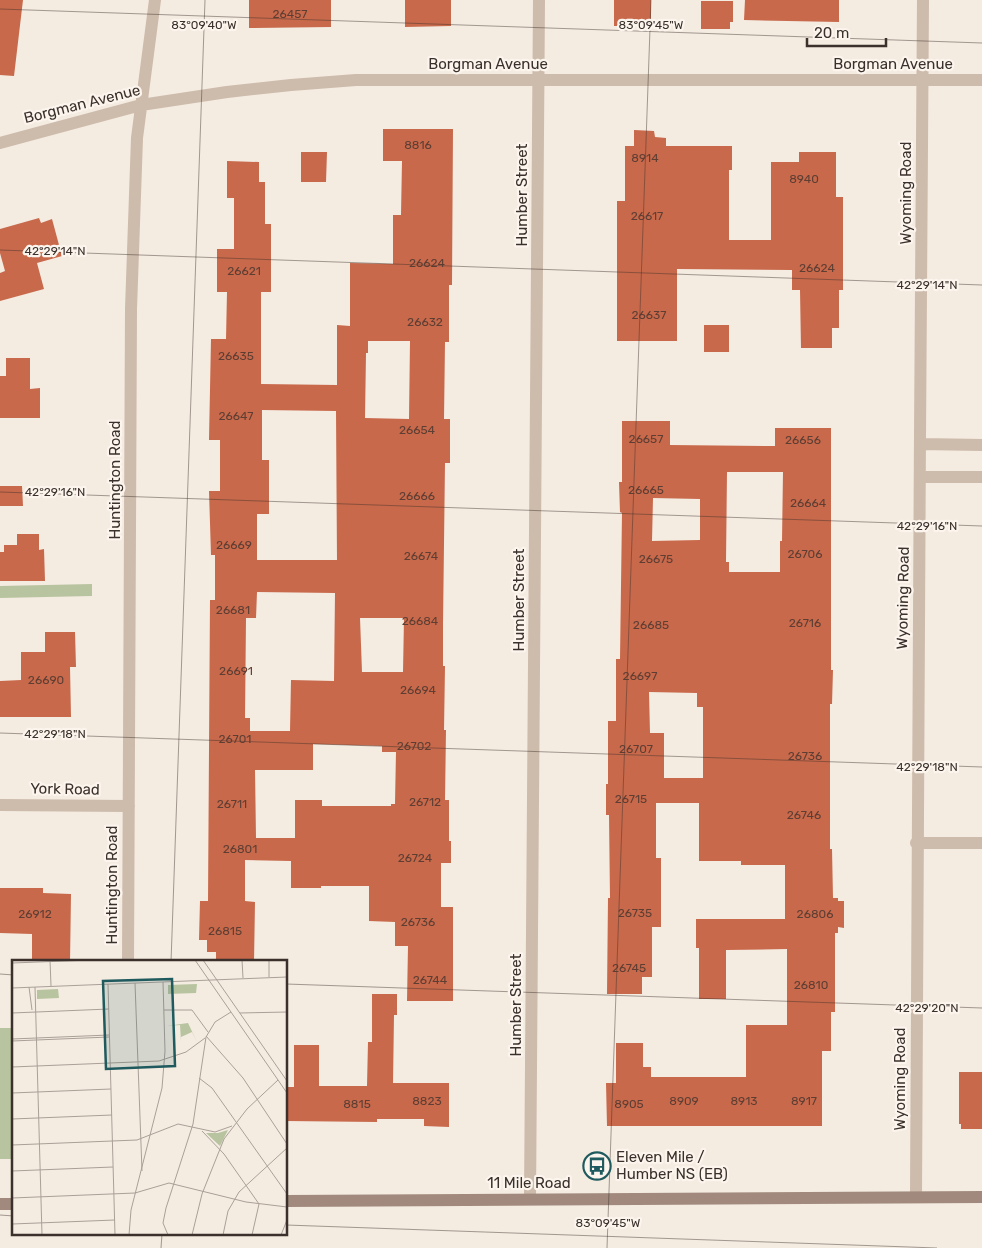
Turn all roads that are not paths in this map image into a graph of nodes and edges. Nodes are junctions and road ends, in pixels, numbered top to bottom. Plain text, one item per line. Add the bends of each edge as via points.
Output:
1 (155, 0) edge
2 (539, 0) edge
3 (923, 0) edge
4 (539, 80) junction
5 (923, 80) junction
6 (982, 80) edge
7 (141, 105) junction
8 (0, 143) edge
9 (920, 444) junction
10 (982, 445) edge
11 (921, 477) junction
12 (982, 477) edge
13 (0, 804) edge
14 (129, 806) junction
15 (916, 843) junction
16 (982, 843) edge
17 (128, 960) edge
18 (916, 1197) junction
19 (982, 1197) edge
20 (530, 1199) junction
21 (288, 1201) edge

1 - 7 street, Huntington Road
2 - 4 street, Humber Street
3 - 5 street, Wyoming Road
4 - 5 street, Borgman Avenue
4 - 7 street, Borgman Avenue via 356,80 227,92
4 - 20 street, Humber Street
5 - 6 street, Borgman Avenue
5 - 9 street, Wyoming Road
7 - 8 street, Borgman Avenue
7 - 14 street, Huntington Road via 131,309
9 - 10 street
9 - 11 street, Wyoming Road
11 - 12 street
11 - 15 street, Wyoming Road
13 - 14 street, York Road
14 - 17 street, Huntington Road
15 - 16 street
15 - 18 street, Wyoming Road
18 - 19 main road, 11 Mile Road
18 - 20 main road, 11 Mile Road
20 - 21 main road, 11 Mile Road

